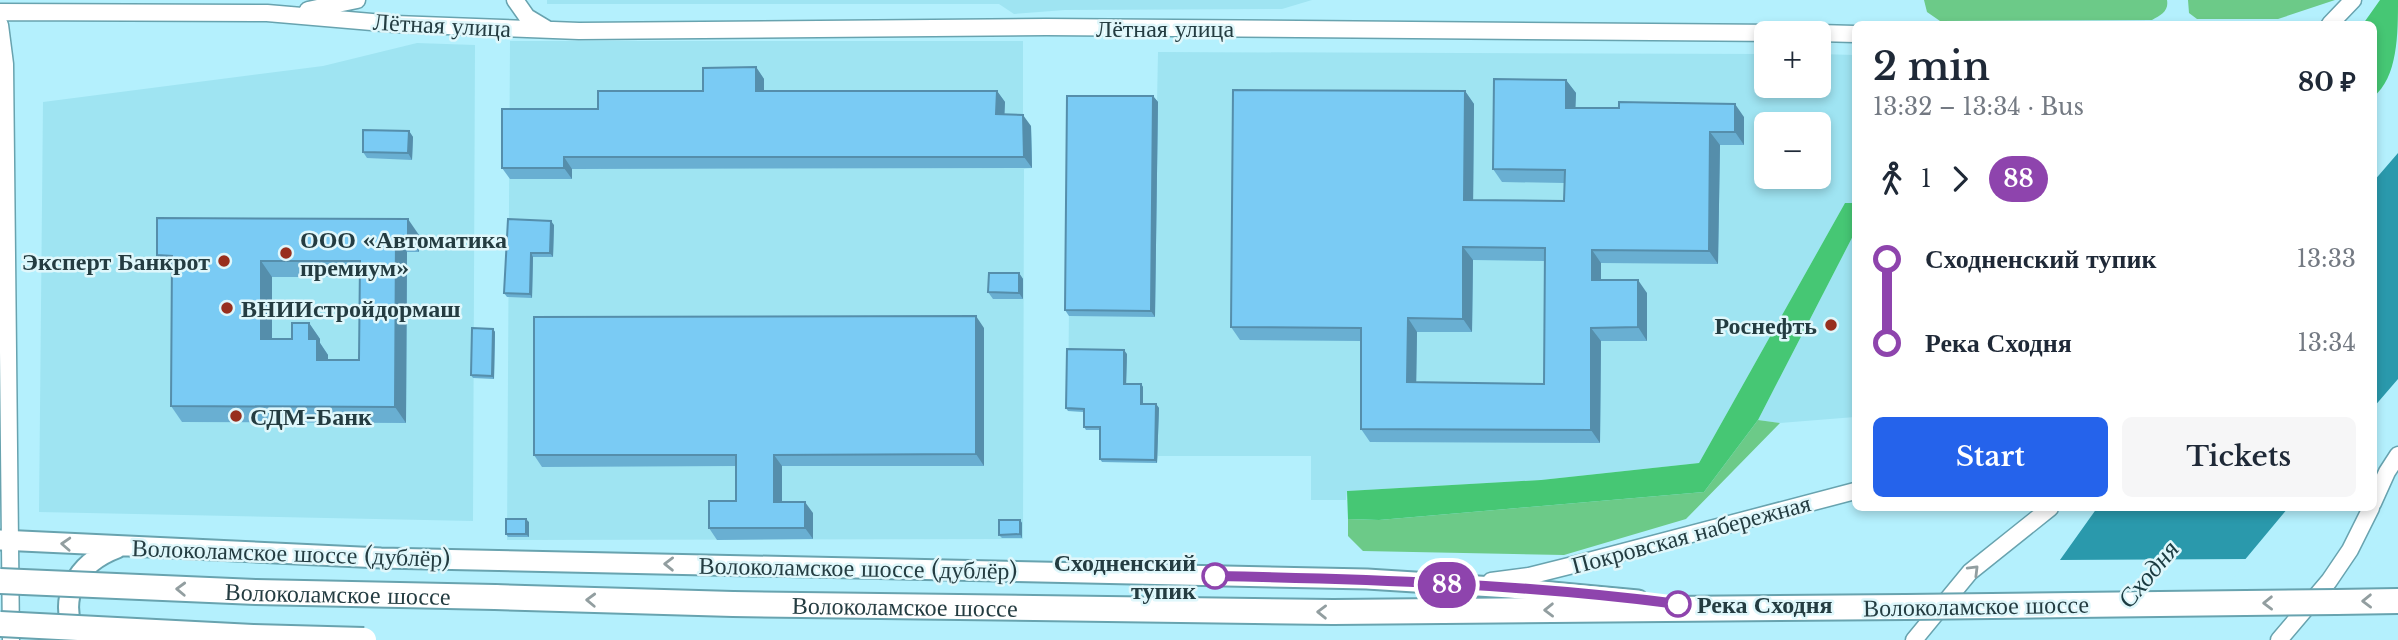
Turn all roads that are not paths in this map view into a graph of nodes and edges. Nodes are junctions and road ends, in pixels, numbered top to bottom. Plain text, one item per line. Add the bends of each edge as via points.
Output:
1 (357, 0) edge
2 (515, 0) edge
3 (2353, 0) edge
4 (0, 12) edge
5 (267, 13) junction
6 (2333, 21) edge
7 (0, 25) edge
8 (549, 30) junction
9 (1754, 33) edge
10 (1831, 33) edge
11 (1852, 34) edge
12 (2398, 455) edge
13 (1852, 492) edge
14 (2377, 494) edge
15 (2046, 511) edge
16 (2370, 511) edge
17 (5, 540) edge
18 (122, 546) junction
19 (0, 581) edge
20 (1443, 585) junction
21 (2398, 601) edge
22 (1715, 609) junction
23 (0, 624) edge
24 (11, 640) edge
25 (78, 640) edge
26 (364, 640) edge
27 (1913, 640) edge
28 (2279, 640) edge

1 - 5 street
2 - 8 street, Лётная улица via 527,17
3 - 6 street
4 - 5 street, Лётная улица
5 - 8 street, Лётная улица
7 - 17 street via 5,64
8 - 9 street, Лётная улица via 1059,27
10 - 11 street
12 - 14 street
13 - 20 street, Покровская набережная via 1529,576
27 -> 15 street via 1970,572
16 - 28 street via 2329,581
18 -> 17 street, Волоколамское шоссе (дублёр)
17 - 24 street
20 -> 18 street, Волоколамское шоссе (дублёр) via 1367,579 382,558
18 - 25 street via 96,558 75,582 69,612
22 -> 19 main road, Волоколамское шоссе, bridge via 1333,612 733,604
20 - 22 street, Волоколамское шоссе (дублёр)
21 -> 22 main road, Волоколамское шоссе, bridge
23 - 26 main road, Волоколамское шоссе, bridge

